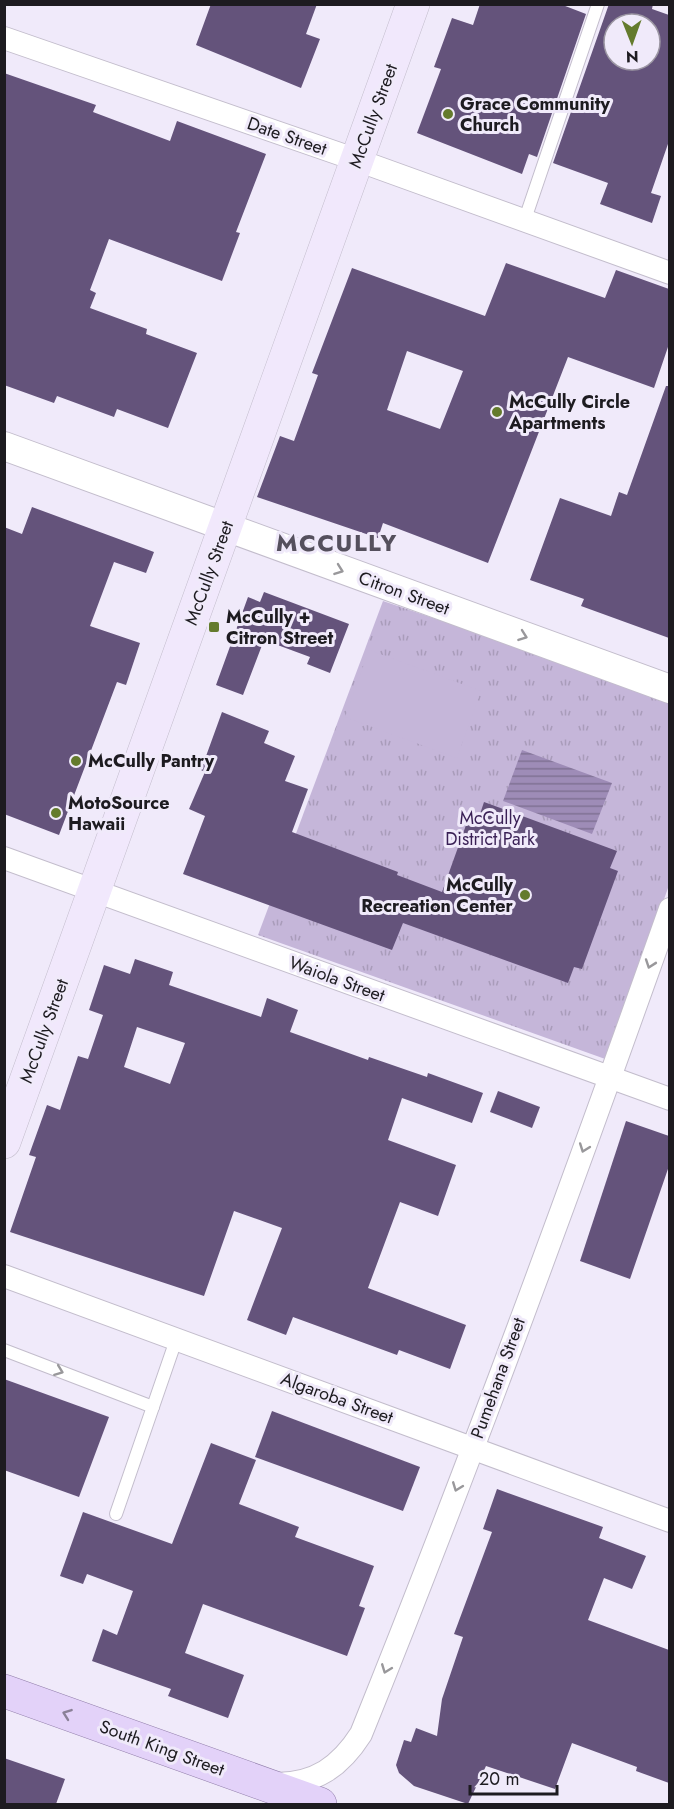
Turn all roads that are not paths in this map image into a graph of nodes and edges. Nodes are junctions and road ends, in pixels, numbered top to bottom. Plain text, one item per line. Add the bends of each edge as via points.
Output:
1 (413, 4) edge
2 (598, 4) edge
3 (4, 38) edge
4 (357, 160) junction
5 (525, 219) junction
6 (669, 273) edge
7 (4, 446) edge
8 (225, 529) junction
9 (669, 689) edge
10 (4, 858) edge
11 (94, 891) junction
12 (669, 909) edge
13 (610, 1077) junction
14 (669, 1100) edge
15 (4, 1142) edge
16 (4, 1276) edge
17 (176, 1340) junction
18 (4, 1350) edge
19 (153, 1407) junction
20 (472, 1447) junction
21 (116, 1514) dead end
22 (669, 1521) edge
23 (4, 1691) edge
24 (262, 1784) junction
25 (320, 1804) edge

1 - 4 main road, McCully Street
2 - 5 lane
3 - 4 street, Date Street
4 - 5 street, Date Street
4 - 8 main road, McCully Street
5 - 6 street, Date Street
7 - 8 street, Citron Street
8 -> 9 street, Citron Street
8 - 11 main road, McCully Street
10 - 11 street, Waiola Street
11 - 13 street, Waiola Street
11 - 15 main road, McCully Street
12 -> 13 street, Pumehana Street
13 - 14 street, Waiola Street
13 -> 20 street, Pumehana Street
16 - 17 street, Algaroba Street
17 - 19 lane
17 - 20 street, Algaroba Street
18 -> 19 lane
19 - 21 lane
20 - 22 street, Algaroba Street
20 -> 24 street, Pumehana Street via 354,1745 320,1776 294,1784
24 -> 23 main road, South King Street
24 - 25 main road, South King Street

